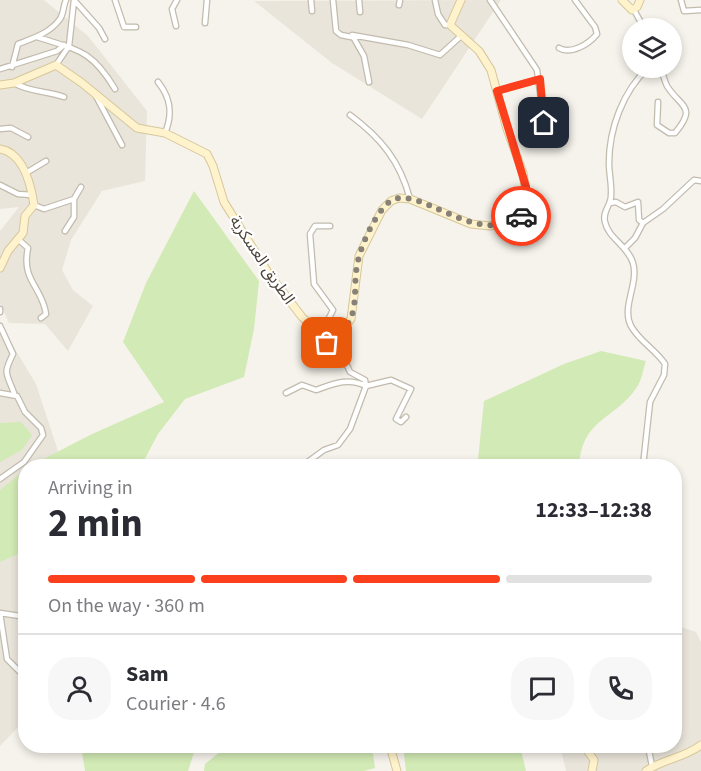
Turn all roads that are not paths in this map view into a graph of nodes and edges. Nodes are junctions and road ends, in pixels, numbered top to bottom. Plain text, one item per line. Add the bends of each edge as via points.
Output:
1 (66, 0) edge
2 (115, 0) edge
3 (177, 0) edge
4 (207, 0) edge
5 (311, 0) edge
6 (333, 0) edge
7 (359, 0) edge
8 (435, 0) edge
9 (461, 0) edge
10 (490, 0) edge
11 (575, 0) edge
12 (622, 0) edge
13 (639, 0) edge
14 (681, 0) edge
15 (634, 10) junction
16 (701, 10) edge
17 (312, 11) dead end
18 (360, 12) dead end
19 (638, 18) edge
20 (205, 23) dead end
21 (450, 25) junction
22 (176, 26) dead end
23 (136, 27) dead end
24 (461, 36) junction
25 (36, 37) junction
26 (351, 37) junction
27 (105, 39) dead end
28 (66, 45) junction
29 (559, 48) dead end
30 (56, 65) junction
31 (12, 67) junction
32 (0, 69) edge
33 (638, 78) edge
34 (664, 78) edge
35 (540, 79) junction
36 (14, 82) junction
37 (158, 82) dead end
38 (369, 82) dead end
39 (0, 85) edge
40 (115, 89) dead end
41 (93, 91) junction
42 (497, 91) junction
43 (64, 97) dead end
44 (658, 102) dead end
45 (350, 115) dead end
46 (544, 123) dead end
47 (0, 129) edge
48 (165, 133) junction
49 (28, 137) dead end
50 (122, 145) dead end
51 (0, 149) edge
52 (46, 161) dead end
53 (26, 173) junction
54 (701, 181) edge
55 (0, 185) edge
56 (81, 187) dead end
57 (32, 195) junction
58 (74, 199) junction
59 (410, 199) junction
60 (610, 203) junction
61 (34, 205) junction
62 (643, 223) junction
63 (330, 226) dead end
64 (65, 231) dead end
65 (19, 240) junction
66 (626, 247) junction
67 (0, 268) edge
68 (41, 318) dead end
69 (0, 326) edge
70 (325, 334) junction
71 (366, 386) junction
72 (0, 393) edge
73 (14, 393) junction
74 (286, 393) dead end
75 (406, 417) dead end
76 (26, 459) edge
77 (312, 459) edge
78 (644, 459) edge
79 (18, 466) edge
80 (0, 479) edge
81 (0, 613) edge
82 (18, 616) edge
83 (18, 670) edge
84 (701, 745) edge
85 (392, 753) edge
86 (590, 753) edge
87 (648, 753) edge
88 (649, 768) edge
89 (397, 771) edge
90 (592, 771) edge

1 - 25 street via 60,18
2 - 23 street via 124,27
3 - 22 street via 172,9
4 - 20 street
5 - 17 street
6 - 26 street via 336,30
7 - 18 street
8 - 21 street via 440,18
9 - 21 main road
10 - 35 street via 535,64
11 - 29 street via 597,34 581,47 565,51
12 - 15 main road
13 - 15 main road
14 - 16 street via 684,11
15 - 19 street
21 - 24 main road
24 - 26 street via 440,54
24 - 42 main road via 484,58
25 - 28 street
25 - 31 street via 18,45
26 - 38 street via 364,56
27 - 28 street via 74,0
28 - 30 street via 64,57
28 - 31 street
28 - 40 street via 86,53 102,68
30 - 36 main road
30 - 41 main road, الطريق العسكرية
31 - 32 street
33 - 60 street via 629,88 610,149
34 - 44 street via 687,109 675,133 657,125
35 - 42 street
35 - 46 street
36 - 39 main road
36 - 43 street
37 - 48 street via 170,105
41 - 48 main road, الطريق العسكرية via 137,128
41 - 50 street
42 - 59 main road via 525,180 527,200 523,213 500,225 471,224
45 - 59 street via 378,138 401,168
47 - 49 street via 10,128
48 - 70 main road, الطريق العسكرية via 207,154 224,202 248,242 295,309
51 - 53 main road via 10,152
52 - 53 street
53 - 57 main road
54 - 62 street via 694,180
55 - 57 street via 18,194
56 - 58 street
57 - 61 main road
58 - 61 street via 44,208
58 - 64 street via 74,217
59 - 70 main road via 395,199 382,210 359,256 351,319 339,333
60 - 62 street via 625,207 638,202 639,220
60 - 66 street via 605,224
61 - 65 main road via 25,216
62 - 66 street
63 - 70 street via 318,225 310,232 314,284 333,310
65 - 67 main road
65 - 68 street via 28,248 27,274 44,306 46,314
66 - 78 street via 634,269 630,324 666,364 650,402
69 - 73 street via 13,354 6,365 6,377
70 - 71 street via 328,345 341,353 350,372 364,378
71 - 74 street via 357,381 333,382 316,390 296,387
71 - 75 street via 391,380 411,389 396,419 401,422
71 - 77 street via 350,429 338,444
72 - 73 street
73 - 76 street via 43,435
79 - 80 street
81 - 82 street
81 - 83 street via 7,659
84 - 88 main road
85 - 89 main road
86 - 90 main road via 594,760
87 - 88 street

